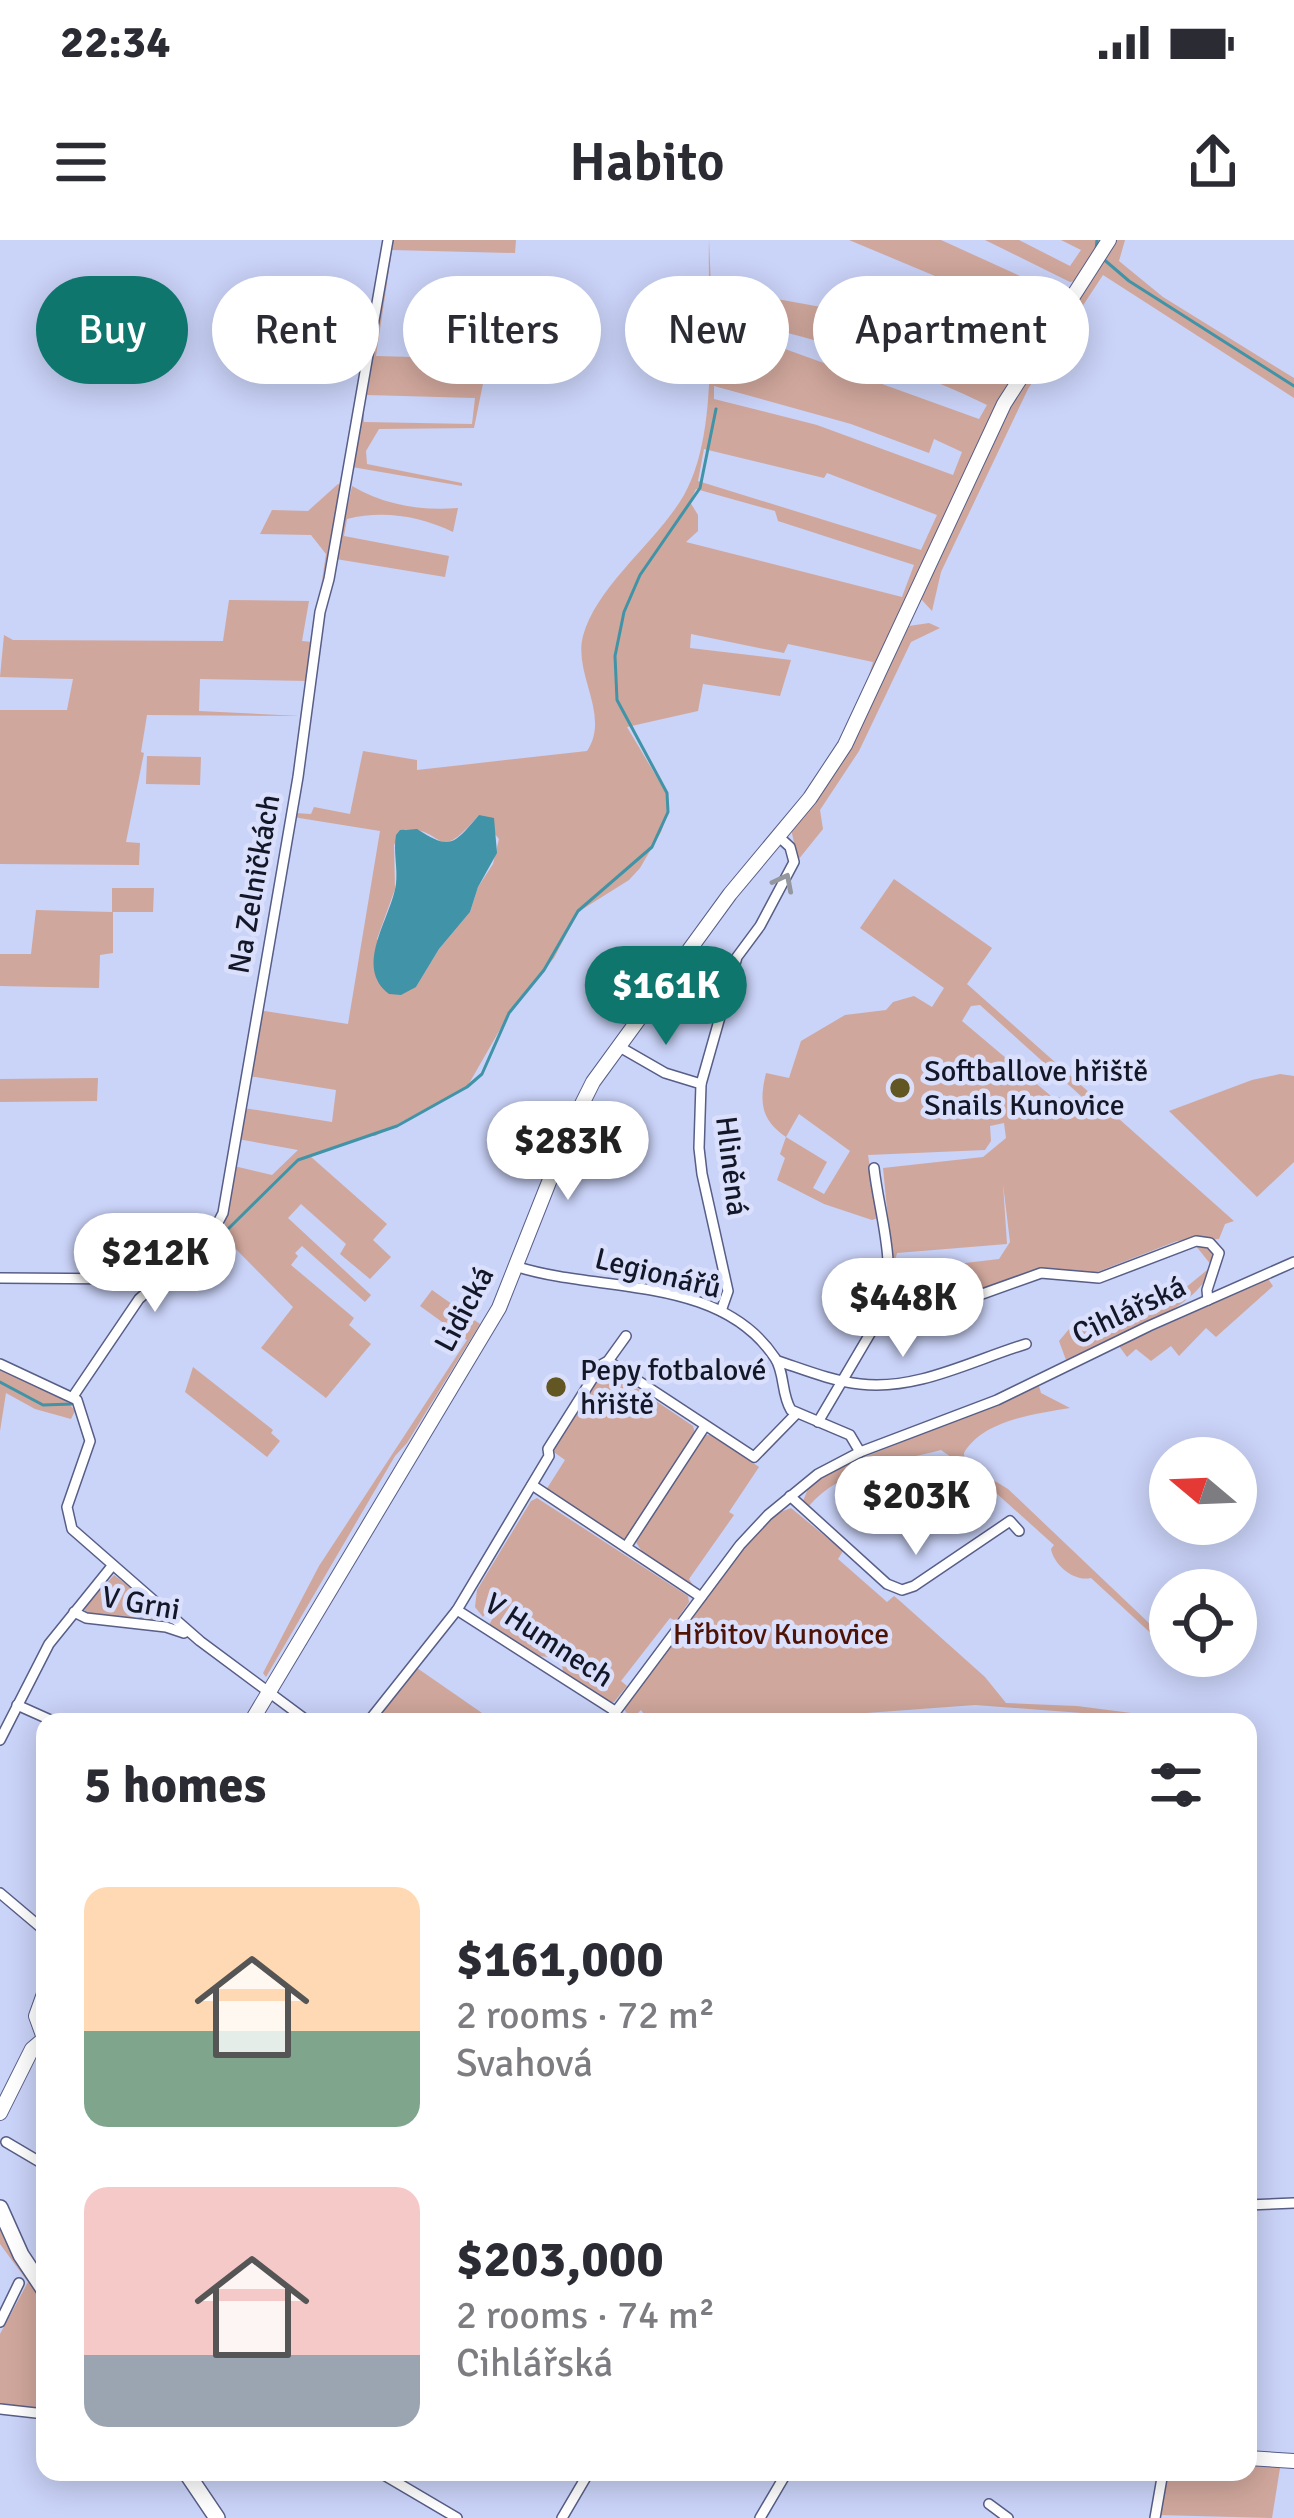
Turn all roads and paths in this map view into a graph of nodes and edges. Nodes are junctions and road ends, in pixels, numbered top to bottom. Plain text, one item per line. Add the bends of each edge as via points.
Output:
1 (388, 240) edge
2 (1102, 250) edge
3 (778, 836) junction
4 (618, 1046) junction
5 (701, 1084) junction
6 (874, 1168) dead end
7 (1294, 1262) edge
8 (518, 1267) junction
9 (0, 1278) edge
10 (151, 1286) junction
11 (1208, 1300) junction
12 (721, 1311) junction
13 (881, 1315) junction
14 (626, 1336) dead end
15 (1026, 1344) dead end
16 (608, 1361) junction
17 (778, 1361) junction
18 (0, 1364) edge
19 (843, 1382) junction
20 (77, 1401) junction
21 (796, 1414) junction
22 (818, 1422) junction
23 (705, 1426) junction
24 (860, 1452) junction
25 (532, 1485) junction
26 (790, 1496) junction
27 (999, 1509) dead end
28 (1010, 1521) junction
29 (1019, 1531) dead end
30 (626, 1547) junction
31 (112, 1566) junction
32 (701, 1597) junction
33 (458, 1610) junction
34 (74, 1612) junction
35 (200, 1641) junction
36 (270, 1692) junction
37 (17, 1705) junction
38 (615, 1711) joint
39 (257, 1713) edge
40 (298, 1713) edge
41 (375, 1713) edge
42 (36, 1714) edge
43 (0, 1740) edge
44 (0, 1893) edge
45 (36, 1923) edge
46 (36, 2045) edge
47 (0, 2113) edge
48 (5, 2141) dead end
49 (36, 2159) edge
50 (1294, 2203) edge
51 (1257, 2204) edge
52 (0, 2208) edge
53 (36, 2278) edge
54 (19, 2283) dead end
55 (0, 2322) edge
56 (0, 2409) edge
57 (36, 2413) edge
58 (1257, 2459) edge
59 (1294, 2461) edge
60 (192, 2481) edge
61 (394, 2481) edge
62 (584, 2481) edge
63 (782, 2481) edge
64 (1161, 2481) edge
65 (989, 2504) dead end
66 (437, 2506) junction
67 (217, 2518) edge
68 (428, 2518) edge
69 (457, 2518) edge
70 (562, 2518) edge
71 (760, 2518) edge
72 (1007, 2518) edge
73 (1155, 2518) edge

1 - 10 street, Na Zelničkách via 225,1208 212,1234
2 - 3 main road, Lidická via 1004,404 836,760
3 - 4 main road, Lidická
5 -> 3 street, Hliněná via 737,957 792,868 793,851
4 - 5 street
4 - 8 main road, Lidická via 572,1124
5 - 12 street, Hliněná via 700,1161 728,1291
6 - 13 street via 889,1276
7 - 11 street, Cihlářská
8 - 12 street, Legionářů
8 - 36 main road, Lidická
9 - 10 street via 136,1279
10 - 20 street, Na Zelničkách
11 - 13 street via 1218,1250 1203,1241 1099,1278 1041,1273 932,1312
11 - 24 street, Cihlářská via 997,1400
12 - 17 street, Legionářů
13 - 19 street
14 - 16 street, V Humnech
15 - 19 street via 904,1383
16 - 23 street
16 - 25 street, V Humnech
17 - 19 street
17 - 21 street, Legionářů
18 - 20 street
19 - 22 street
20 - 31 street via 89,1449 67,1519
21 - 22 street
21 - 23 street via 755,1457
22 - 24 street via 850,1435
23 - 30 street
24 - 26 street, Cihlářská
25 - 30 street
25 - 33 street, V Humnech
26 - 28 street via 898,1590
26 - 32 street, Cihlářská
27 - 28 street
28 - 29 street
30 - 32 street
31 - 34 street, V Grni
31 - 35 street
32 - 38 street, Cihlářská
33 - 38 street, V Humnech
33 - 41 street, V Humnech
34 - 35 street, V Grni via 169,1627
34 - 37 street, V Grni
35 - 36 street
36 - 39 main road, Lidická
36 - 40 street
37 - 42 street
37 - 43 street, V Grni
44 - 45 street
46 - 47 main road
48 - 49 street
50 - 51 street
52 - 53 main road
54 - 55 street
56 - 57 street
58 - 59 main road
60 - 67 main road
61 - 66 street
62 - 70 street
63 - 71 street
64 - 73 street
65 - 72 street
66 - 68 street
66 - 69 street

